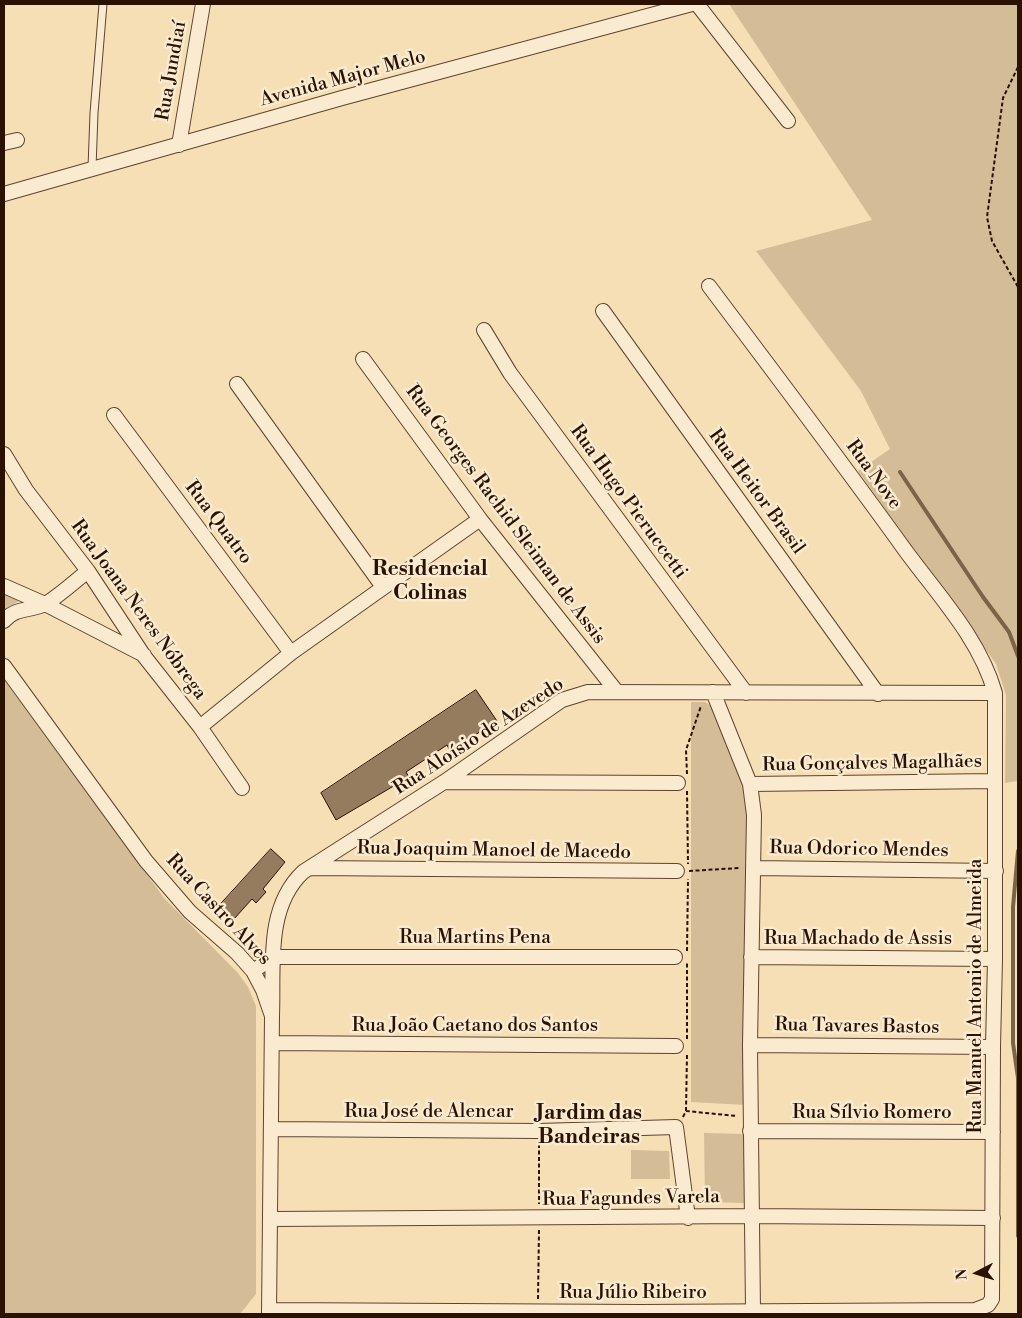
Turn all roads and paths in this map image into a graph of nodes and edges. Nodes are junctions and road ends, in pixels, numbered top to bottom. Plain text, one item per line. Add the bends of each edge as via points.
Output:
1 (103, 4) edge
2 (203, 4) edge
3 (692, 4) edge
4 (697, 4) edge
5 (1018, 67) edge
6 (788, 121) dead end
7 (178, 145) junction
8 (92, 168) junction
9 (4, 194) edge
10 (708, 286) dead end
11 (1018, 287) edge
12 (603, 311) dead end
13 (484, 330) dead end
14 (363, 359) dead end
15 (236, 384) dead end
16 (114, 414) dead end
17 (4, 454) edge
18 (480, 518) junction
19 (88, 571) junction
20 (4, 586) edge
21 (383, 586) junction
22 (45, 604) junction
23 (4, 621) edge
24 (291, 653) junction
25 (144, 656) junction
26 (4, 666) edge
27 (617, 692) junction
28 (709, 692) junction
29 (746, 693) junction
30 (995, 693) junction
31 (878, 694) junction
32 (200, 727) junction
33 (994, 781) junction
34 (444, 782) junction
35 (684, 783) junction
36 (750, 784) junction
37 (242, 788) dead end
38 (310, 868) junction
39 (753, 868) junction
40 (682, 871) junction
41 (996, 871) junction
42 (274, 957) junction
43 (751, 957) junction
44 (675, 958) dead end
45 (995, 959) junction
46 (253, 971) junction
47 (272, 1016) junction
48 (273, 1044) junction
49 (750, 1045) junction
50 (676, 1046) dead end
51 (993, 1047) junction
52 (686, 1111) junction
53 (750, 1116) junction
54 (676, 1127) junction
55 (272, 1129) junction
56 (750, 1131) junction
57 (993, 1132) junction
58 (752, 1216) junction
59 (688, 1218) junction
60 (993, 1218) junction
61 (270, 1219) junction
62 (992, 1299) joint
63 (753, 1311) junction
64 (267, 1313) edge
65 (642, 1313) edge

1 - 8 lane
2 - 7 street, Rua Jundiaí
3 - 7 street, Avenida Major Melo
4 - 6 street
5 - 11 path via 1003,98 987,217 992,241
7 - 8 street, Avenida Major Melo
8 - 9 street, Avenida Major Melo
10 - 30 street, Rua Nove via 858,484 972,642 982,658
12 - 31 street, Rua Heitor Brasil
13 - 29 street, Rua Hugo Pieruccetti via 510,373
14 - 18 street, Rua Georges Rachid Sleiman de Assis
15 - 21 street
16 - 24 street, Rua Quatro
17 - 19 street, Rua Joana Neres Nóbrega via 26,490
18 - 21 street
18 - 27 street, Rua Georges Rachid Sleiman de Assis
19 - 22 street
19 - 25 street, Rua Joana Neres Nóbrega
20 - 22 street
21 - 24 street
22 - 23 street via 20,610
22 - 25 street
24 - 32 street
25 - 32 street, Rua Joana Neres Nóbrega
26 - 46 street, Rua Castro Alves via 152,868 190,912
27 - 28 street, Rua Aloísio de Azevedo
27 - 34 street, Rua Aloísio de Azevedo via 588,692 562,700
28 - 29 street, Rua Aloísio de Azevedo
28 - 35 path via 686,750
28 - 36 street
29 - 31 street, Rua Aloísio de Azevedo
30 - 31 street, Rua Aloísio de Azevedo
30 - 33 street, Rua Manuel Antonio de Almeida
32 - 37 street, Rua Joana Neres Nóbrega
33 - 36 street, Rua Gonçalves Magalhães
33 - 41 street, Rua Manuel Antonio de Almeida
34 - 35 street
34 - 38 street, Rua Aloísio de Azevedo
35 - 40 path
36 - 39 street via 754,816
38 - 40 street, Rua Joaquim Manoel de Macedo
38 - 42 street, Rua Aloísio de Azevedo via 291,883 284,894 275,925
39 - 40 path
39 - 41 street, Rua Odorico Mendes
39 - 43 street
40 - 52 path
41 - 45 street, Rua Manuel Antonio de Almeida
42 - 44 street, Rua Martins Pena
42 - 46 street
42 - 47 street, Rua Aloísio de Azevedo
43 - 45 street, Rua Machado de Assis
43 - 49 street
45 - 51 street, Rua Manuel Antonio de Almeida
46 - 47 street, Rua Castro Alves
47 - 48 street, Rua Castro Alves
48 - 50 street, Rua João Caetano dos Santos
48 - 55 street, Rua Castro Alves
49 - 51 street, Rua Tavares Bastos
49 - 53 street
51 - 57 street, Rua Manuel Antonio de Almeida
52 - 53 path via 727,1117
52 - 54 path
53 - 56 street
54 - 55 street, Rua José de Alencar via 539,1131
54 - 59 street
55 - 61 street, Rua Castro Alves
56 - 57 street, Rua Sílvio Romero
56 - 58 street
57 - 60 street, Rua Manuel Antonio de Almeida
58 - 59 street, Rua Fagundes Varela
58 - 60 street, Rua Fagundes Varela
58 - 63 street
59 - 61 street, Rua Fagundes Varela
60 - 62 street, Rua Manuel Antonio de Almeida
61 - 64 street, Rua Castro Alves
62 - 63 street, Rua Júlio Ribeiro via 988,1305 975,1310
63 - 65 street, Rua Júlio Ribeiro
64 - 65 street, Rua Júlio Ribeiro

